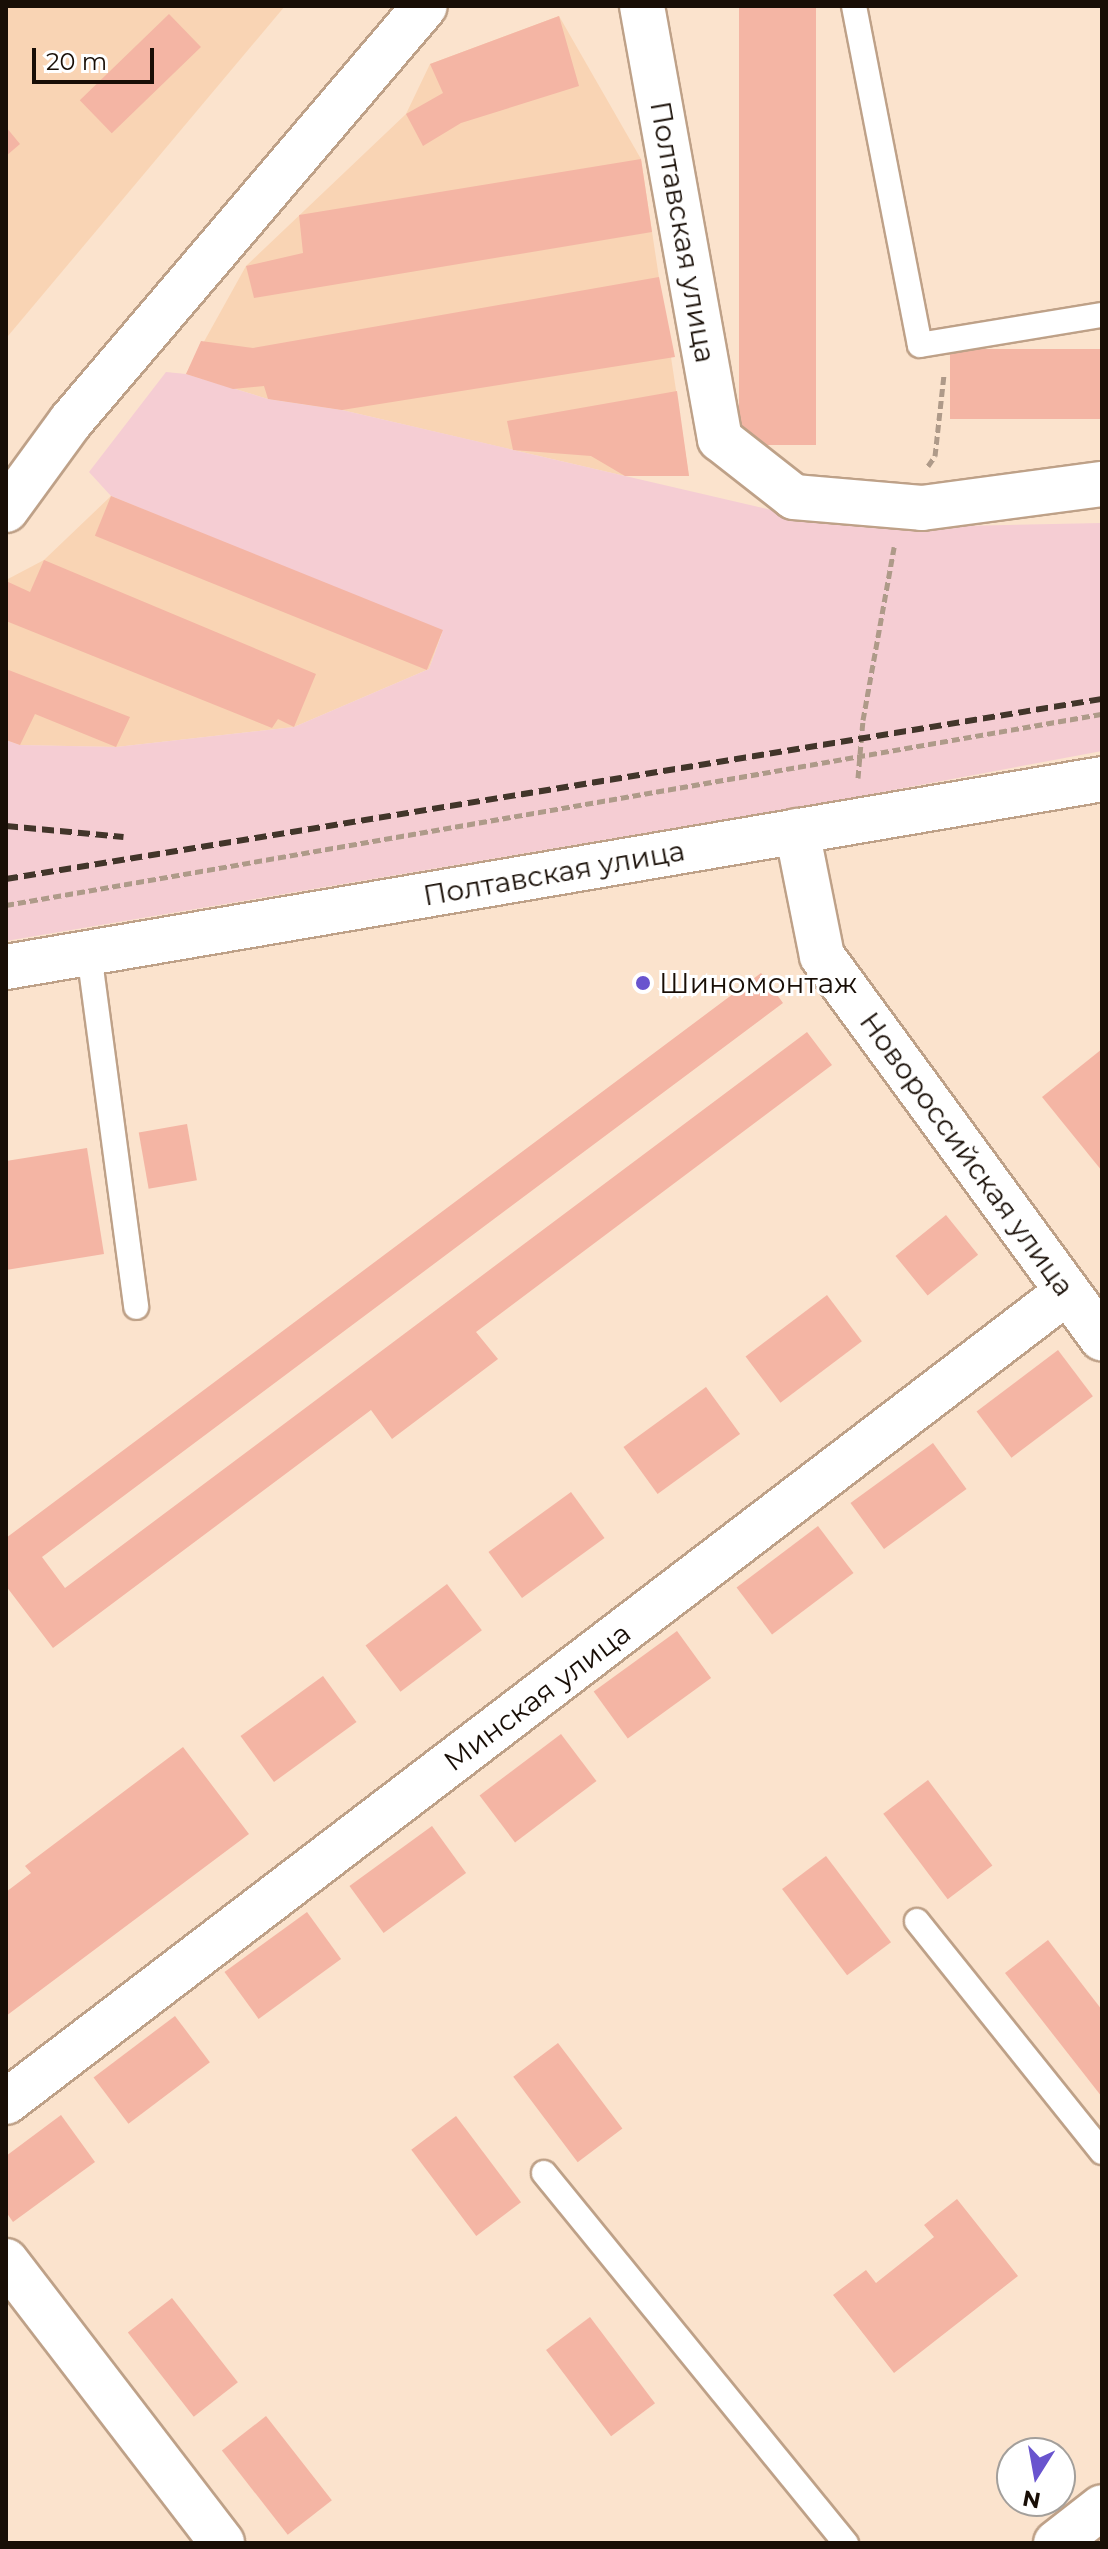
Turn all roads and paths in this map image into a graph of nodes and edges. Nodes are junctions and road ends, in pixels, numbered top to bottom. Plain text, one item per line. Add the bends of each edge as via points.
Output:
1 (425, 6) edge
2 (642, 6) edge
3 (854, 6) edge
4 (1102, 315) edge
5 (945, 368) dead end
6 (1102, 484) edge
7 (11, 491) edge
8 (902, 506) junction
9 (1102, 714) edge
10 (860, 757) junction
11 (1102, 779) edge
12 (853, 821) junction
13 (797, 831) junction
14 (6, 905) edge
15 (89, 953) junction
16 (6, 967) edge
17 (1067, 1292) junction
18 (136, 1307) dead end
19 (1102, 1339) edge
20 (917, 1921) dead end
21 (6, 2102) edge
22 (1102, 2152) edge
23 (544, 2173) dead end
24 (6, 2261) edge
25 (1102, 2507) edge
26 (222, 2543) edge
27 (846, 2543) edge
28 (1056, 2543) edge

1 - 7 street
2 - 8 street, Полтавская улица via 720,439 794,497
3 - 4 lane via 920,345
5 - 8 path via 935,456
6 - 8 street, Полтавская улица via 922,508
8 - 10 path
9 - 10 path
10 - 12 path
10 - 14 path
11 - 12 street, Полтавская улица
12 - 13 street, Полтавская улица
13 - 15 street, Полтавская улица
13 - 17 street, Новороссийская улица via 822,956
15 - 16 street, Полтавская улица
15 - 18 lane
17 - 19 street, Новороссийская улица
17 - 21 street, Минская улица
20 - 22 lane
23 - 27 lane
24 - 26 street
25 - 28 street

